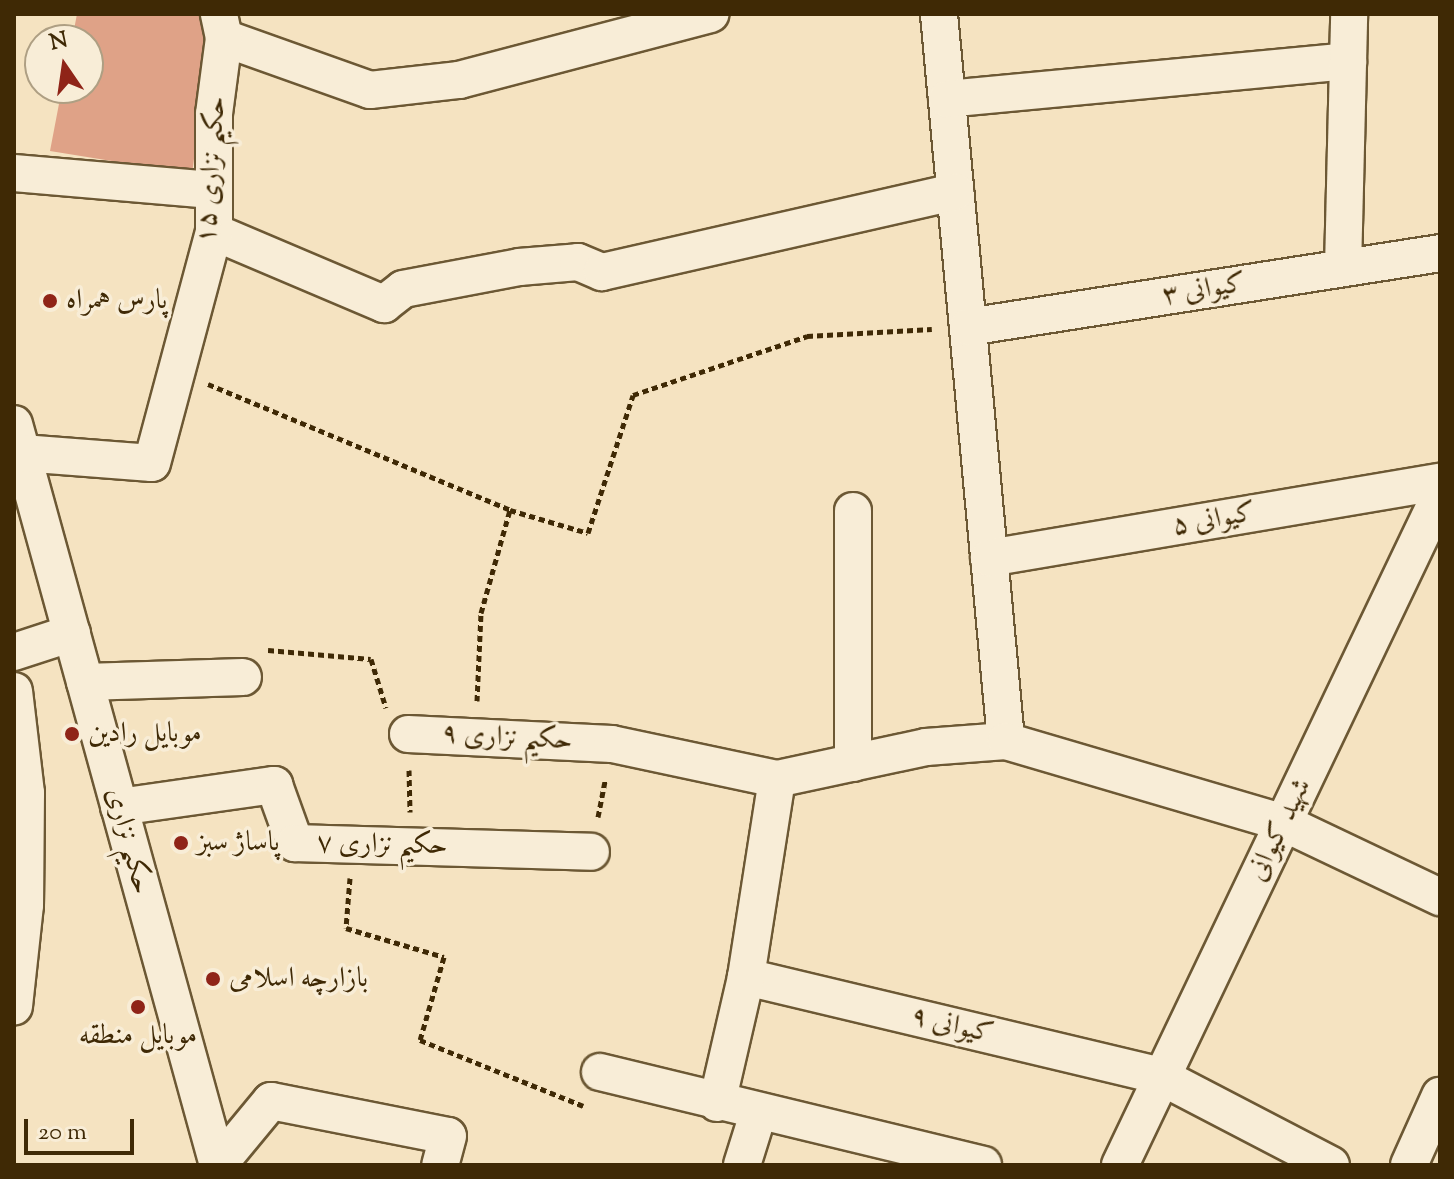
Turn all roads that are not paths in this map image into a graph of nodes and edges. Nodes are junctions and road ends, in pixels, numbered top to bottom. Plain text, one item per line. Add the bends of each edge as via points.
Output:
1 (710, 14) edge
2 (939, 14) edge
3 (1349, 14) edge
4 (222, 26) edge
5 (1348, 61) junction
6 (947, 99) junction
7 (14, 173) edge
8 (211, 190) junction
9 (955, 192) junction
10 (214, 232) junction
11 (1440, 253) edge
12 (1343, 268) junction
13 (968, 327) junction
14 (18, 439) edge
15 (1440, 482) edge
16 (1440, 495) edge
17 (853, 511) dead end
18 (989, 558) junction
19 (72, 633) junction
20 (14, 652) edge
21 (243, 677) road end
22 (85, 682) junction
23 (14, 691) edge
24 (408, 734) road end
25 (1006, 741) junction
26 (853, 763) junction
27 (777, 779) junction
28 (119, 807) junction
29 (1284, 823) junction
30 (591, 852) road end
31 (1440, 897) edge
32 (746, 977) junction
33 (14, 1006) edge
34 (600, 1072) road end
35 (1158, 1075) junction
36 (1440, 1096) edge
37 (717, 1103) junction
38 (758, 1114) junction
39 (218, 1165) edge
40 (440, 1165) edge
41 (742, 1165) edge
42 (983, 1165) edge
43 (1120, 1165) edge
44 (1330, 1165) edge
45 (1409, 1165) edge

1 - 4 street via 459,80 370,90
2 - 6 street
3 - 5 street
4 - 8 street, حکیم نزاری ۱۵
5 - 6 street
5 - 12 street
6 - 9 street
7 - 8 street
8 - 10 street, حکیم نزاری ۱۵
9 - 10 street via 602,272 578,262 519,267 403,289 384,304
9 - 13 street
10 - 14 street, حکیم نزاری ۱۵ via 173,369 152,463
11 - 12 street, کیوانی ۳
12 - 13 street, کیوانی ۳
13 - 18 street
14 - 19 street, حکیم نزاری
15 - 18 street, کیوانی ۵
16 - 29 street, شهید کیوانی
17 - 26 street
18 - 25 street
19 - 20 street
19 - 22 street, حکیم نزاری
21 - 22 street
22 - 28 street, حکیم نزاری
23 - 33 street via 26,793 25,905
24 - 27 street, حکیم نزاری ۹ via 612,744
25 - 26 street, حکیم نزاری ۹ via 926,747
25 - 29 street
26 - 27 street, حکیم نزاری ۹
27 - 32 street
28 - 30 street, حکیم نزاری ۷ via 274,785 295,843
28 - 39 street, حکیم نزاری
29 - 31 street
29 - 35 street, شهید کیوانی
32 - 35 street, کیوانی ۹
32 - 37 street
34 - 37 street
35 - 43 street, شهید کیوانی
35 - 44 street, کیوانی ۹
36 - 45 street
37 - 38 street
38 - 41 street
38 - 42 street
39 - 40 street via 271,1101 448,1136

